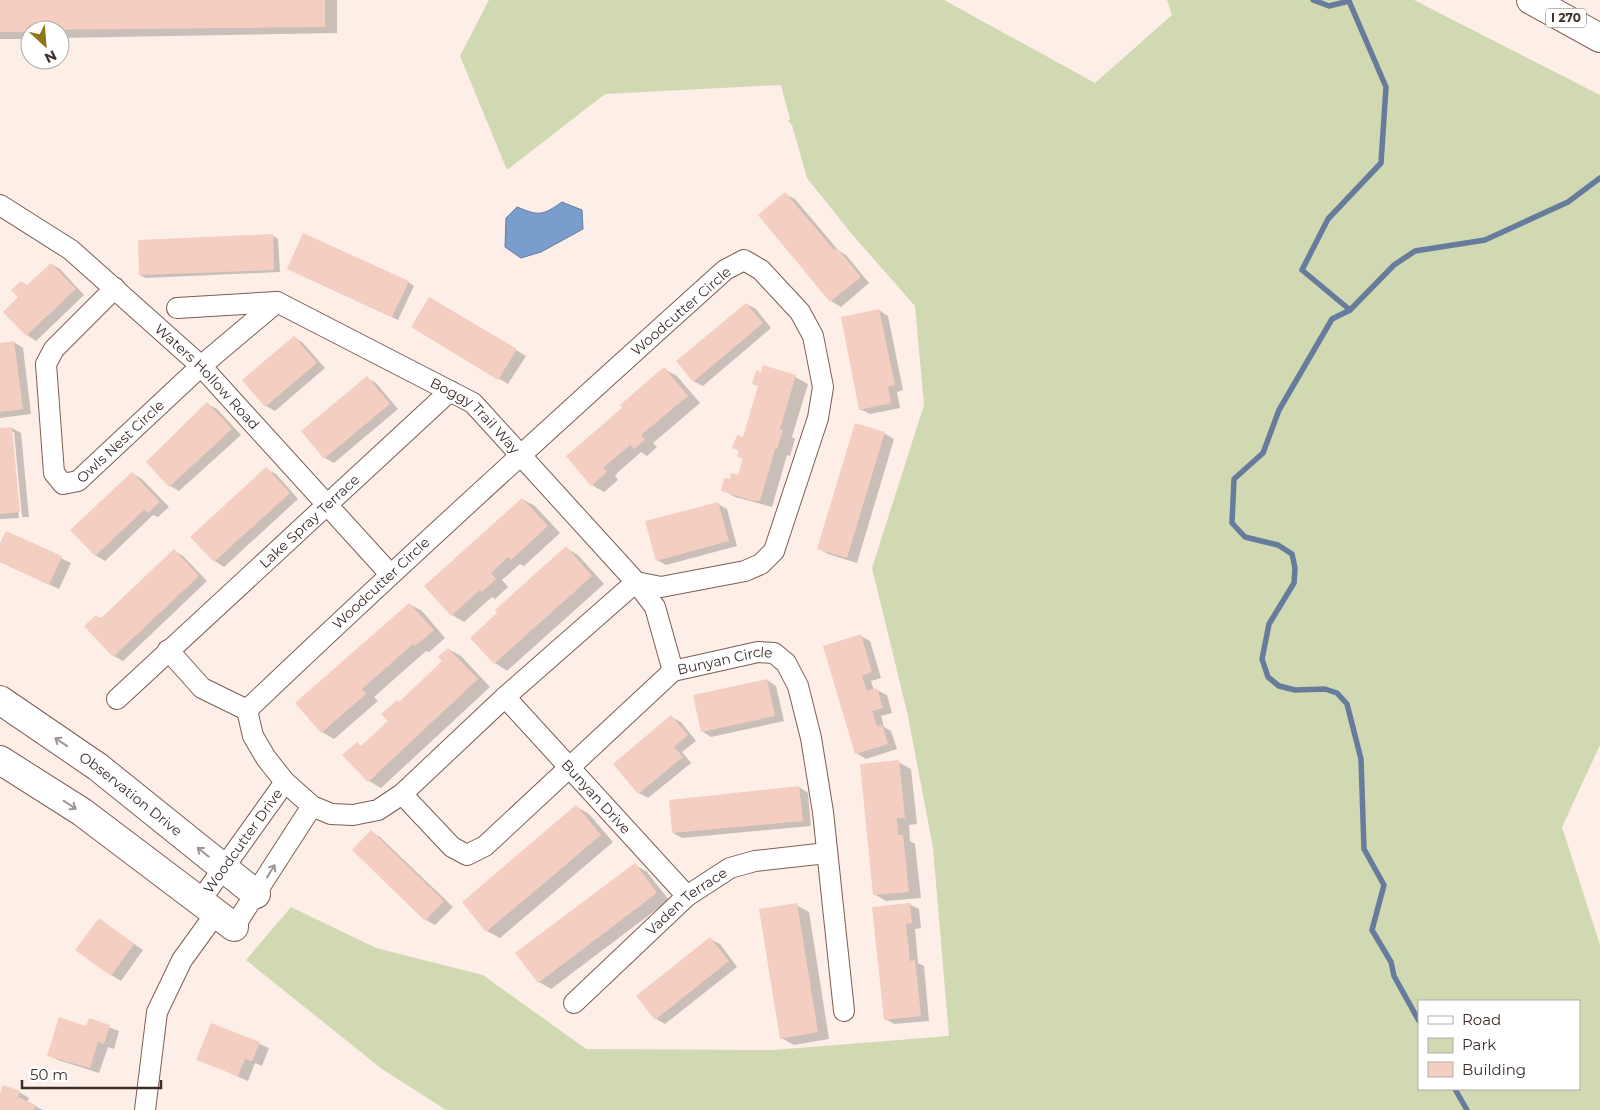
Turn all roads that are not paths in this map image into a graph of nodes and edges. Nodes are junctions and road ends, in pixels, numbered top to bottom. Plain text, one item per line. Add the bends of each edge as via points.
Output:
1 (1531, 0) edge
2 (1600, 38) edge
3 (0, 205) edge
4 (115, 288) junction
5 (277, 302) junction
6 (177, 308) dead end
7 (201, 366) junction
8 (450, 391) junction
9 (521, 454) junction
10 (327, 504) junction
11 (390, 574) junction
12 (636, 582) junction
13 (168, 650) junction
14 (674, 671) junction
15 (505, 697) junction
16 (117, 699) dead end
17 (0, 700) edge
18 (247, 710) junction
19 (0, 760) edge
20 (570, 768) junction
21 (286, 782) junction
22 (402, 794) junction
23 (312, 806) junction
24 (827, 853) junction
25 (224, 870) junction
26 (256, 894) junction
27 (688, 896) junction
28 (217, 914) junction
29 (574, 1003) dead end
30 (844, 1011) dead end
31 (145, 1110) edge

1 - 2 main road, I 270
3 - 4 street, Waters Hollow Road via 71,250
4 - 7 street, Waters Hollow Road
4 - 7 street, Owls Nest Circle via 54,349 46,364 54,473 63,484 78,481
5 - 6 street
5 - 7 street, Owls Nest Circle
5 - 8 street, Boggy Trail Way
7 - 10 street, Waters Hollow Road
8 - 9 street, Boggy Trail Way via 473,403
8 - 10 street, Lake Spray Terrace
9 - 11 street, Woodcutter Circle
9 - 12 street, Boggy Trail Way
9 - 12 street, Woodcutter Circle via 736,263 744,260 761,270 800,312 813,336 823,387 818,418 774,551 761,564 745,571 661,587
10 - 11 street, Waters Hollow Road
10 - 13 street, Lake Spray Terrace
11 - 18 street, Woodcutter Circle
12 - 14 street, Boggy Trail Way via 655,607
12 - 15 street
13 - 16 street, Lake Spray Terrace
13 - 18 street via 202,688
14 - 20 street, Bunyan Circle
14 - 24 street, Bunyan Circle via 758,652 774,653 786,663 798,686 811,738
15 - 20 street, Bunyan Drive
15 - 22 street
25 -> 17 main road, Observation Drive via 98,767
18 - 21 street via 253,736
19 -> 28 main road via 82,812
20 - 22 street, Bunyan Circle via 484,846 467,855 452,847
20 - 27 street, Bunyan Drive
21 - 23 street
21 - 25 street, Woodcutter Drive
22 - 23 street via 378,810 353,815 331,814
26 -> 23 street
24 - 27 street, Vaden Terrace via 755,861 730,868
24 - 30 street, Bunyan Circle
25 - 26 main road, Observation Drive
25 - 28 street, Woodcutter Drive
26 - 28 street
27 - 29 street, Vaden Terrace
28 - 31 street via 182,960 157,1012

